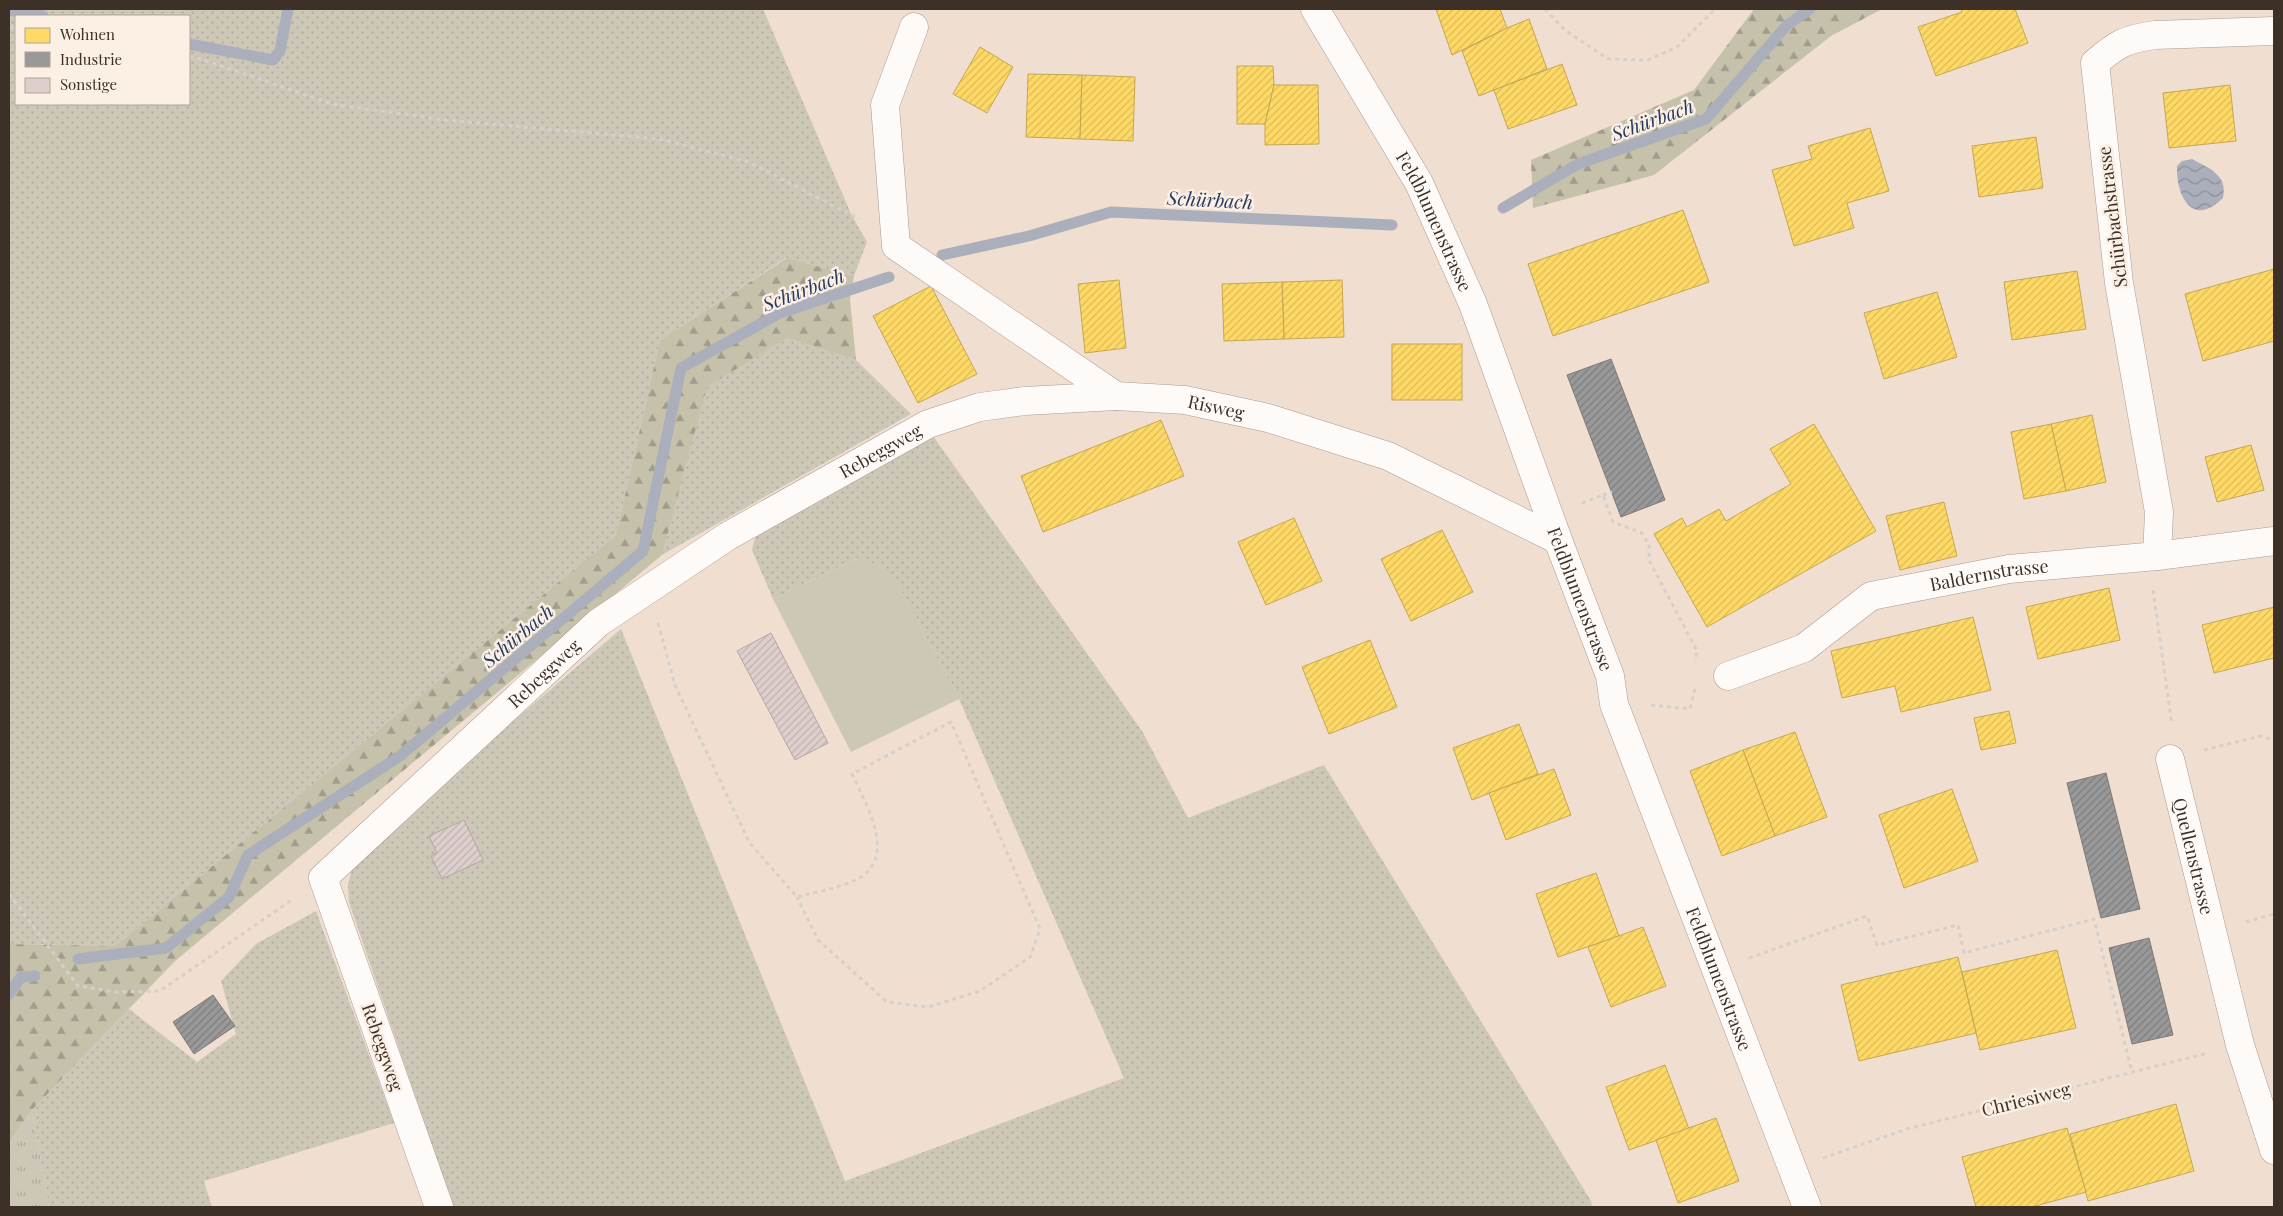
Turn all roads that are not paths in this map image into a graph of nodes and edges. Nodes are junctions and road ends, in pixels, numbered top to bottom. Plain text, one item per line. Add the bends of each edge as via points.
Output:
1 (1315, 9) edge
2 (914, 27) dead end
3 (2274, 31) edge
4 (1116, 396) junction
5 (1558, 540) junction
6 (2274, 541) edge
7 (2157, 556) junction
8 (1728, 676) road end
9 (2170, 759) road end
10 (2274, 1150) edge
11 (439, 1207) edge
12 (1806, 1207) edge

1 - 5 street, Feldblumenstrasse via 1419,183 1473,304
2 - 4 street via 885,105 896,246
3 - 7 street, Schürbachstrasse via 2136,38 2116,45 2095,63 2119,283 2159,512
4 - 5 street, Risweg via 1185,400 1268,418 1388,456
4 - 11 street, Rebeggweg via 980,407 928,424 728,536 598,623 323,878
5 - 12 street, Feldblumenstrasse via 1610,676 1614,704
6 - 7 street, Baldernstrasse
7 - 8 street, Baldernstrasse via 2009,569 1871,596 1804,648
9 - 10 street, Quellenstrasse via 2240,1045

